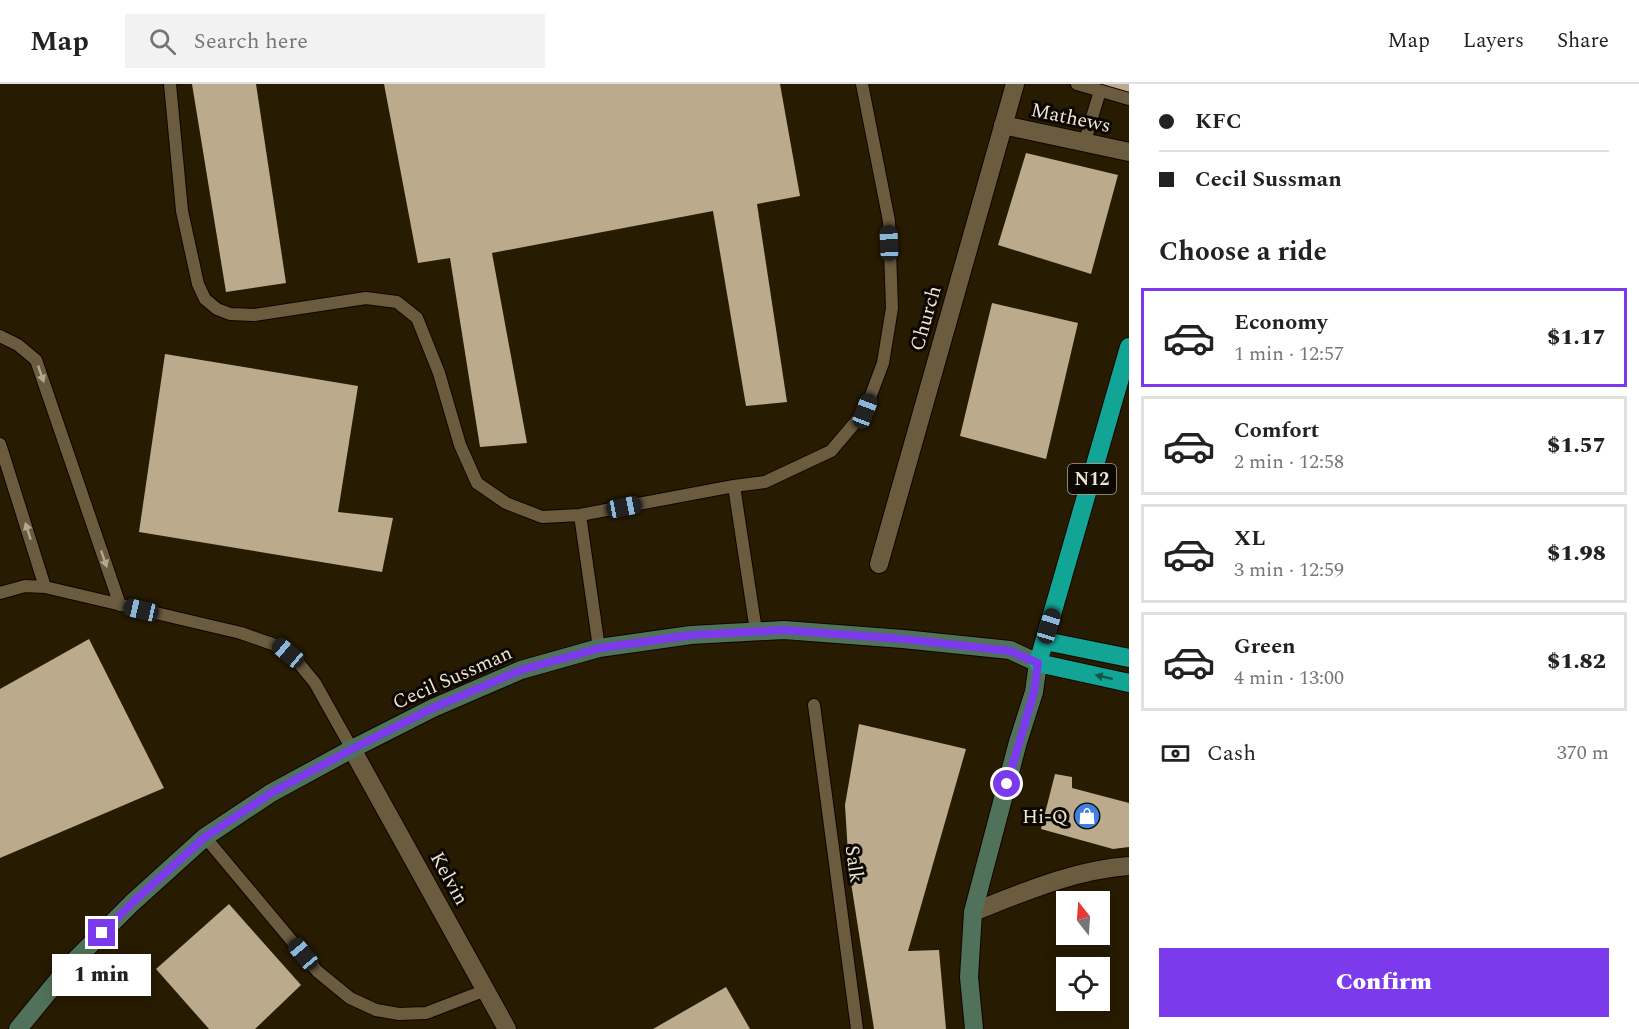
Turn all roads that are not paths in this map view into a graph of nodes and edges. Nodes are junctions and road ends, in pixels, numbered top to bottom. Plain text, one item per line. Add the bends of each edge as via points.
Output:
1 (170, 84) edge
2 (862, 84) edge
3 (1015, 84) edge
4 (1077, 84) edge
5 (1100, 92) junction
6 (1129, 99) edge
7 (1003, 125) junction
8 (1084, 144) junction
9 (1129, 152) edge
10 (0, 336) edge
11 (1129, 347) edge
12 (0, 444) edge
13 (734, 486) junction
14 (580, 515) junction
15 (879, 564) dead end
16 (45, 587) junction
17 (0, 593) edge
18 (120, 605) junction
19 (756, 631) junction
20 (1045, 641) junction
21 (600, 648) junction
22 (1010, 651) junction
23 (1129, 658) edge
24 (1038, 663) junction
25 (1129, 683) edge
26 (814, 705) dead end
27 (352, 749) junction
28 (205, 837) junction
29 (1129, 866) edge
30 (973, 912) junction
31 (486, 990) junction
32 (18, 1029) edge
33 (507, 1029) edge
34 (858, 1029) edge
35 (974, 1029) edge

1 - 14 lane via 182,211 205,299 230,314 254,315 366,298 397,302 417,318 477,483 506,503 542,517
2 - 13 lane via 889,221 892,308 883,363 865,411 831,452 765,482
3 - 7 street, Church
4 - 5 lane
5 - 6 lane
5 - 8 lane
7 - 8 street, Mathews
7 - 15 street, Church
8 - 9 street, Mathews
10 -> 18 lane via 36,360
11 - 20 highway, N12
16 -> 12 lane
13 - 14 lane
13 - 19 lane
14 - 21 lane
16 - 17 lane via 25,586
16 - 18 lane
18 - 27 lane via 278,645 315,683
19 - 21 main road, Cecil Sussman
19 - 22 main road, Cecil Sussman via 892,638
20 - 22 main road, Cecil Sussman
20 - 23 highway
20 - 24 highway, N12
21 - 27 main road, Cecil Sussman via 521,670
22 - 24 main road, Cecil Sussman
25 -> 24 highway
24 - 30 main road via 1034,692
26 - 34 lane, Salk
27 - 28 main road, Cecil Sussman via 271,793
27 - 31 street, Kelvin
28 - 31 lane via 318,971 351,998 376,1010 426,1013
28 - 32 main road, Cecil Sussman via 109,925
29 - 30 street via 1056,880
30 - 35 main road via 969,977
31 - 33 street, Kelvin

